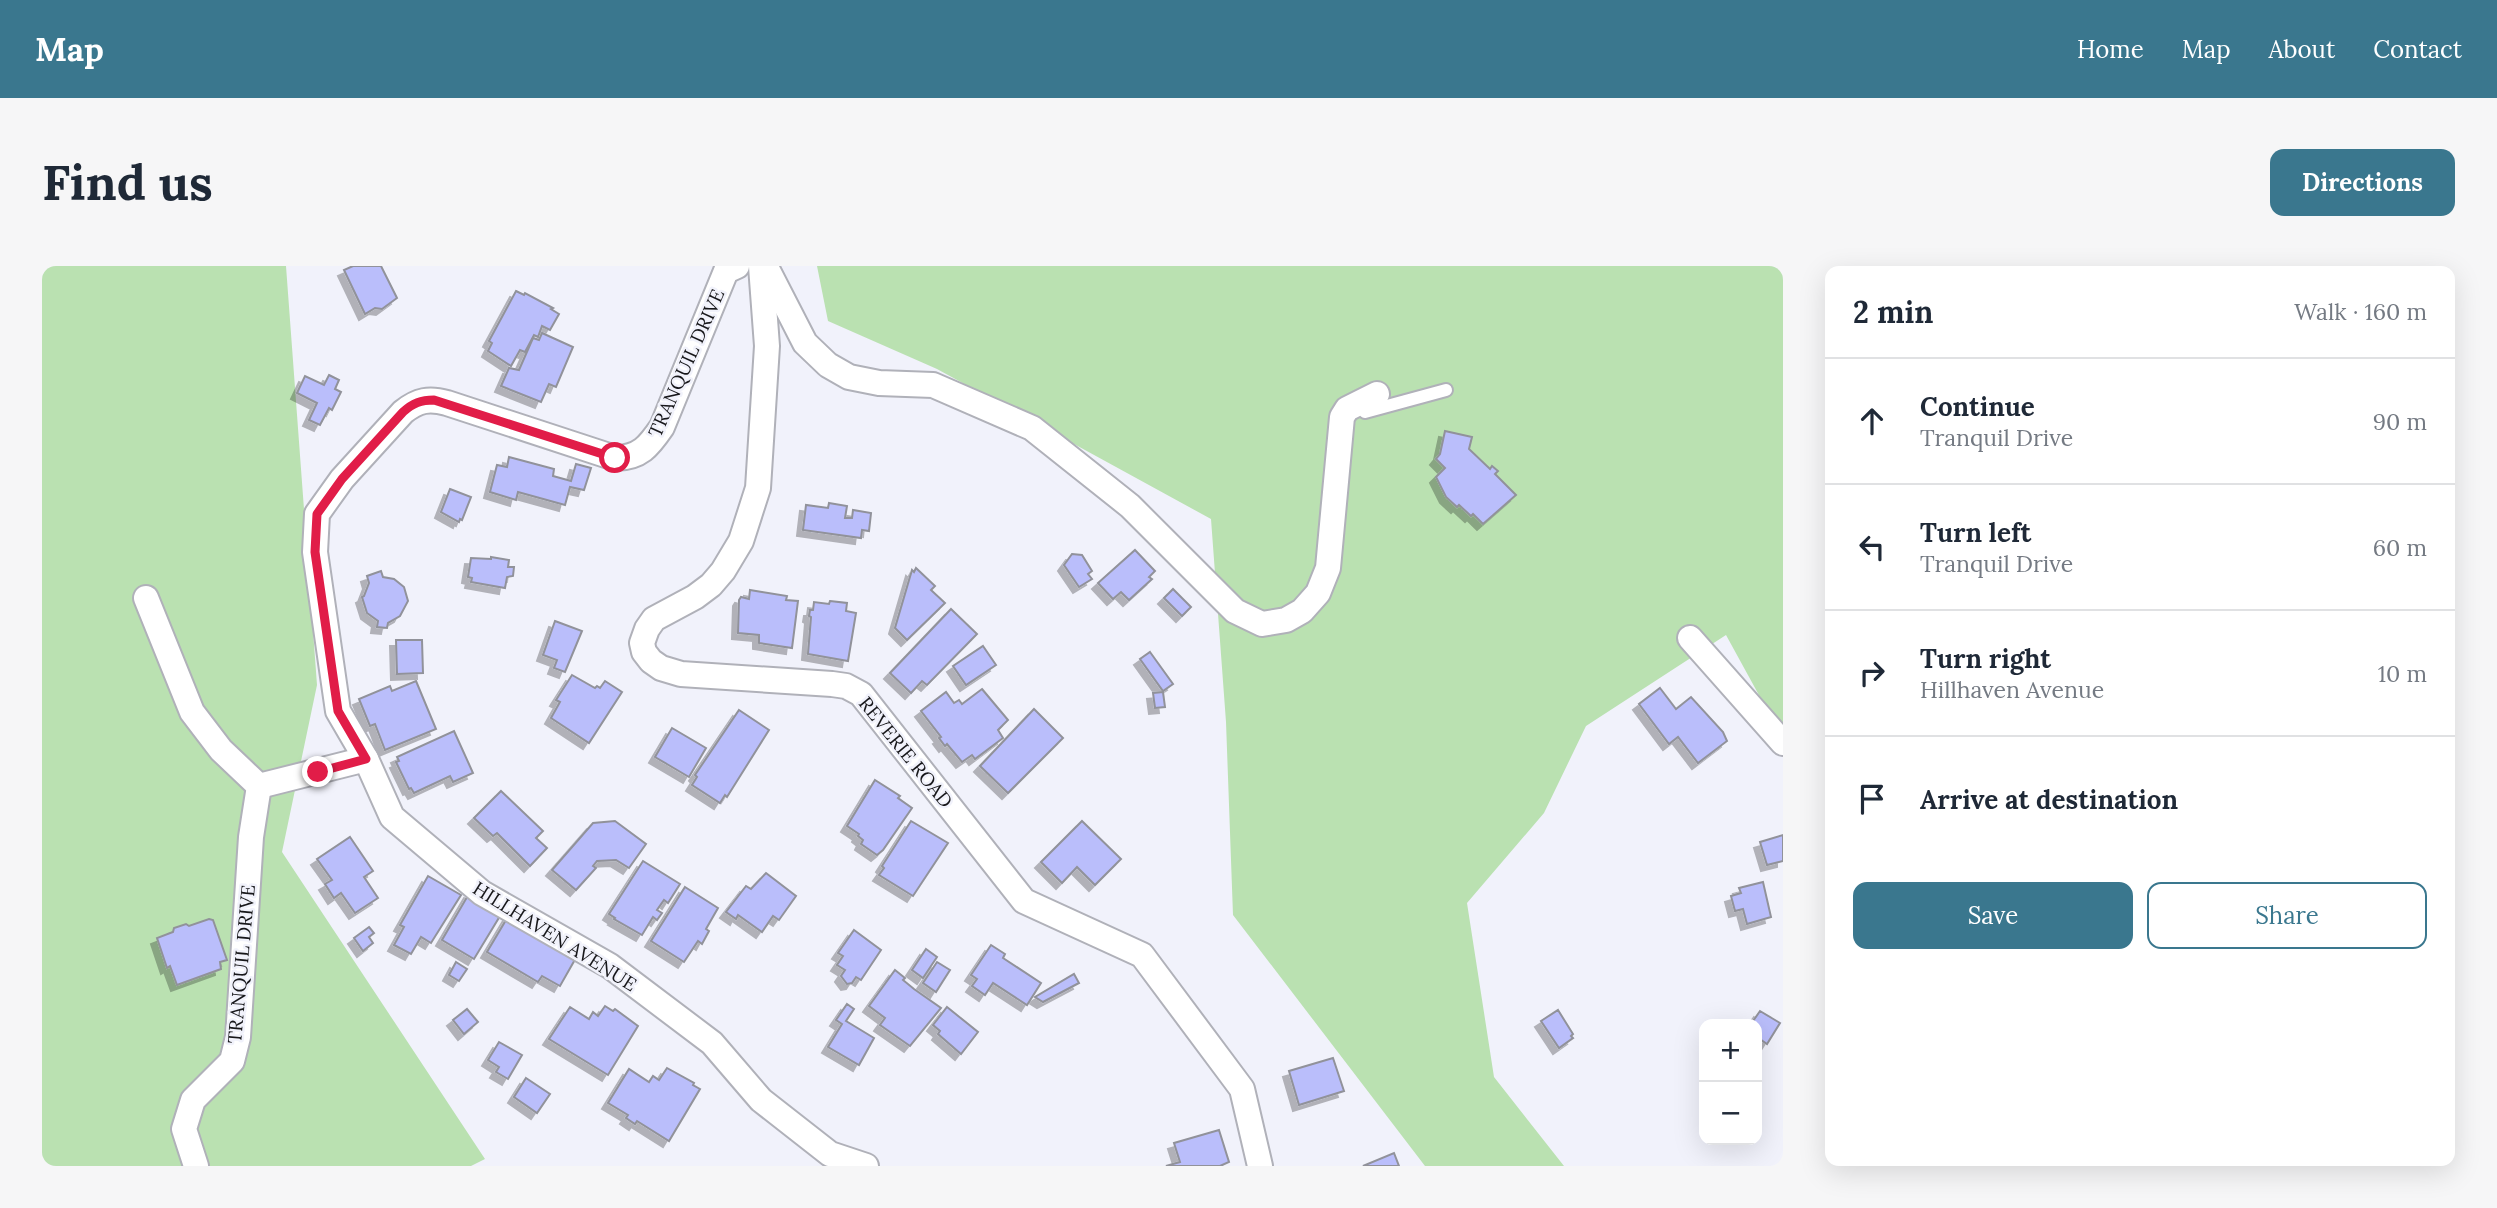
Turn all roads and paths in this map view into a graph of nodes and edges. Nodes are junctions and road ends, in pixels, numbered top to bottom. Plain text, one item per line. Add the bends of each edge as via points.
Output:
1 (737, 266) edge
2 (763, 266) edge
3 (1446, 390) dead end
4 (1377, 394) dead end
5 (1341, 426) junction
6 (146, 598) dead end
7 (1690, 638) dead end
8 (1783, 743) edge
9 (366, 759) junction
10 (259, 786) junction
11 (196, 1166) edge
12 (866, 1166) edge
13 (1260, 1166) edge

1 - 9 street, TRANQUIL DRIVE via 726,271 662,427 650,444 631,458 615,458 447,403 422,400 403,412 342,479 317,514 315,552 338,711
2 - 5 street via 805,343 828,365 849,377 879,383 933,385 1032,428 1130,506 1235,611 1262,624 1303,611 1318,593 1328,568
2 - 13 street, REVERIE ROAD via 767,346 758,488 741,541 723,570 695,597 654,619 642,643 644,652 661,668 681,674 832,684 861,694 1024,901 1142,956 1242,1089
3 - 5 lane via 1370,409
4 - 5 street via 1348,409
6 - 10 street via 192,712 221,750
7 - 8 street
9 - 10 street
9 - 12 street, HILLHAVEN AVENUE via 392,817 482,892 610,967 712,1043 761,1100 830,1154
10 - 11 street, TRANQUIL DRIVE via 251,837 238,1037 232,1061 193,1100 184,1129

